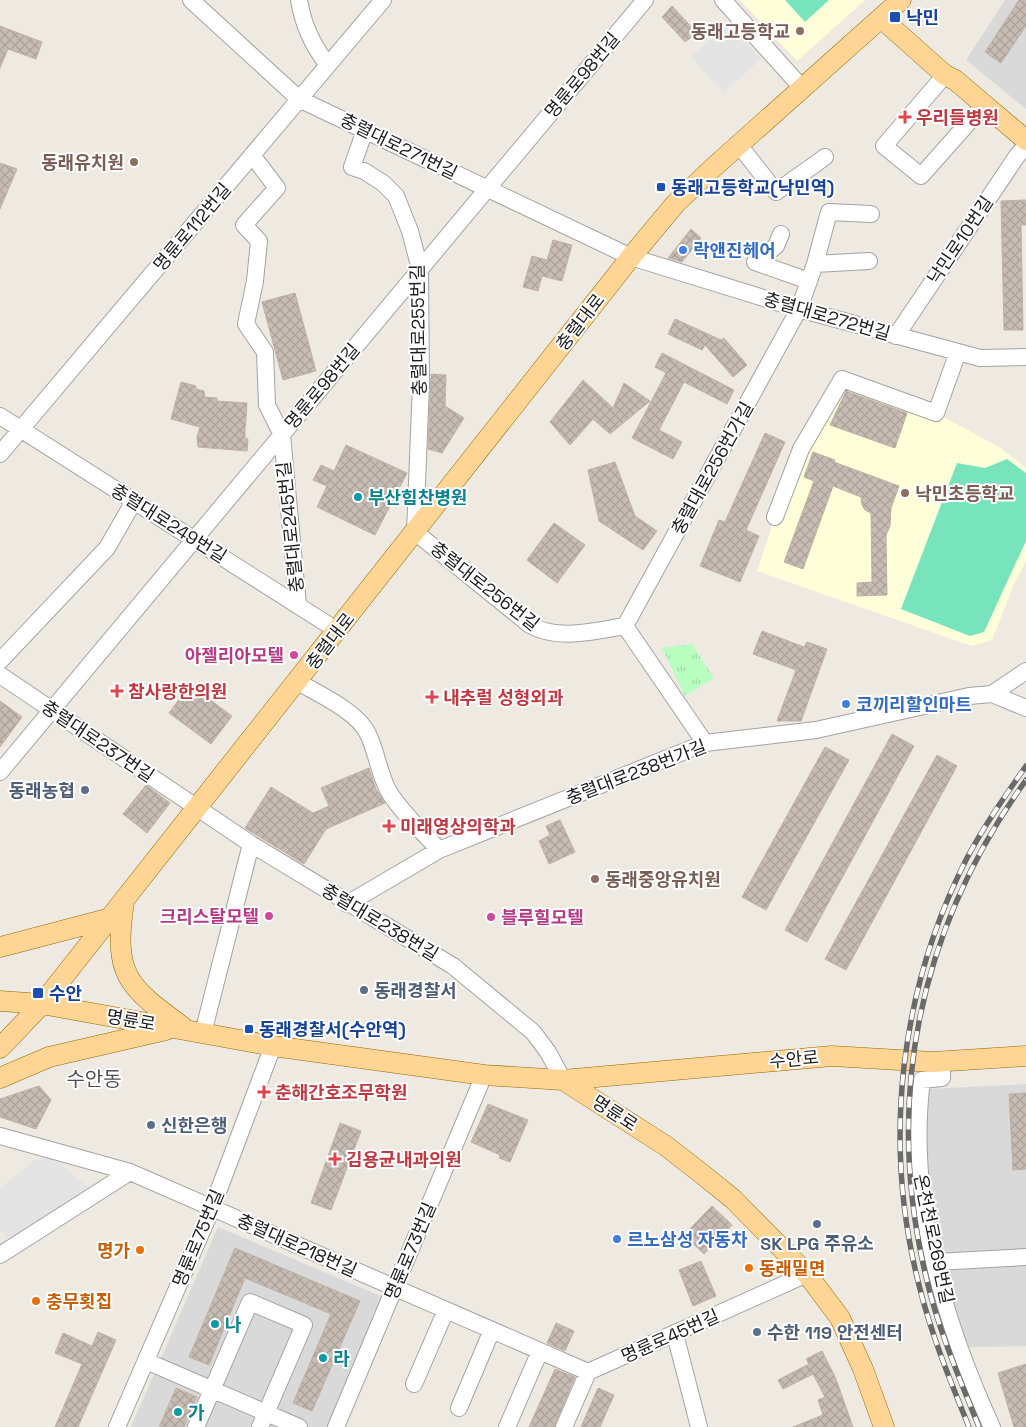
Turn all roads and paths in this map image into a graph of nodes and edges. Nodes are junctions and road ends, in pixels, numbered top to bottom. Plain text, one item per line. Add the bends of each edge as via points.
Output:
1 (191, 0) edge
2 (298, 0) edge
3 (383, 0) edge
4 (645, 0) edge
5 (723, 0) edge
6 (901, 0) edge
7 (881, 18) junction
8 (328, 65) junction
9 (945, 75) junction
10 (802, 89) junction
11 (300, 99) junction
12 (984, 104) junction
13 (365, 130) junction
14 (1026, 140) edge
15 (739, 145) junction
16 (1026, 145) edge
17 (252, 155) junction
18 (825, 157) dead end
19 (487, 189) junction
20 (871, 214) dead end
21 (781, 234) dead end
22 (631, 257) junction
23 (870, 261) dead end
24 (816, 264) junction
25 (420, 269) junction
26 (809, 280) junction
27 (799, 309) junction
28 (896, 336) junction
29 (958, 352) junction
30 (1026, 357) edge
31 (0, 416) edge
32 (21, 429) junction
33 (282, 435) junction
34 (0, 454) edge
35 (134, 502) junction
36 (775, 517) dead end
37 (415, 532) junction
38 (194, 540) junction
39 (298, 605) junction
40 (625, 626) junction
41 (338, 631) junction
42 (0, 661) edge
43 (1026, 671) edge
44 (0, 675) edge
45 (298, 682) junction
46 (992, 694) junction
47 (1026, 708) edge
48 (52, 710) junction
49 (705, 743) junction
50 (0, 772) edge
51 (197, 808) junction
52 (251, 844) junction
53 (439, 850) junction
54 (124, 901) junction
55 (347, 904) junction
56 (111, 918) junction
57 (0, 947) edge
58 (0, 1001) edge
59 (42, 1004) junction
60 (188, 1030) junction
61 (273, 1046) junction
62 (0, 1048) edge
63 (1026, 1056) edge
64 (942, 1062) junction
65 (484, 1075) junction
66 (0, 1078) edge
67 (563, 1080) junction
68 (0, 1136) edge
69 (130, 1172) junction
70 (212, 1208) junction
71 (0, 1255) edge
72 (1026, 1257) edge
73 (936, 1262) junction
74 (806, 1274) junction
75 (395, 1288) junction
76 (446, 1310) junction
77 (492, 1330) junction
78 (675, 1334) junction
79 (540, 1351) junction
80 (146, 1361) junction
81 (588, 1372) junction
82 (414, 1384) dead end
83 (212, 1390) junction
84 (459, 1408) dead end
85 (263, 1420) edge
86 (117, 1427) edge
87 (196, 1427) edge
88 (300, 1427) edge
89 (336, 1427) edge
90 (507, 1427) edge
91 (564, 1427) edge
92 (699, 1427) edge
93 (884, 1427) edge
94 (992, 1427) edge

1 - 11 street, 충렬대로271번길
2 - 8 street via 315,50
3 - 8 street, 명륜로112번길
4 - 19 street, 명륜로98번길
5 - 10 street
6 - 7 main road, 충렬대로
7 - 9 main road
7 - 10 main road, 충렬대로
8 - 11 street, 명륜로112번길
9 - 12 main road
9 - 12 street via 884,146 921,176
10 - 15 main road, 충렬대로
11 - 13 street, 충렬대로271번길
11 - 17 street, 명륜로112번길
12 - 14 main road
13 - 19 street, 충렬대로271번길
13 - 25 street, 충렬대로255번길 via 352,167 383,183 396,196
15 - 18 street via 776,192
15 - 22 main road, 충렬대로 via 676,203
16 - 28 street, 낙민로10번길
17 - 32 street, 명륜로112번길
17 - 33 street, 충렬대로245번길 via 277,188 244,225 259,241 246,324 265,352 267,405
19 - 22 street, 충렬대로271번길
19 - 25 street, 명륜로98번길
20 - 24 street, 충렬대로256번가길 via 829,212
21 - 26 street via 776,246 755,262
22 - 27 street, 충렬대로272번길
22 - 37 main road, 충렬대로
23 - 24 street
24 - 26 street, 충렬대로256번가길
25 - 33 street, 명륜로98번길
25 - 37 street, 충렬대로255번길 via 421,384
26 - 27 street, 충렬대로256번가길
27 - 28 street, 충렬대로272번길
27 - 40 street, 충렬대로256번가길
28 - 29 street, 충렬대로272번길
29 - 30 street, 충렬대로272번길 via 980,358
29 - 36 street via 936,414 842,379 801,449
31 - 32 street, 충렬대로249번길
32 - 34 street, 명륜로112번길
32 - 35 street, 충렬대로249번길
33 - 38 street, 명륜로98번길
33 - 39 street, 충렬대로245번길
35 - 38 street, 충렬대로249번길
35 - 42 street via 107,548
37 - 40 street, 충렬대로256번길 via 543,632 562,634
37 - 41 main road, 충렬대로
38 - 39 street, 충렬대로249번길
38 - 48 street, 명륜로98번길
39 - 41 street, 충렬대로249번길
40 - 49 street
41 - 45 main road, 충렬대로
43 - 46 street, 충렬대로238번가길
44 - 48 street, 충렬대로237번길
45 - 51 main road, 충렬대로
45 - 53 street, 충렬대로 via 343,709 368,733 390,794
46 - 47 street
46 - 49 street, 충렬대로238번가길 via 969,696 816,730
48 - 50 street, 명륜로98번길
48 - 51 street, 충렬대로237번길
49 - 53 street, 충렬대로238번가길
51 - 52 street, 충렬대로238번길
51 - 54 main road, 충렬대로
52 - 55 street, 충렬대로238번길
52 - 60 street
53 - 55 street, 충렬대로238번가길
54 - 56 main road, 충렬대로
54 - 60 main road via 119,940 130,981 145,999
55 - 67 street, 충렬대로238번길 via 453,966 533,1032
56 - 57 main road
56 - 59 main road, 충렬대로
58 - 59 main road, 명륜로
59 - 60 main road, 명륜로
59 - 62 main road, 충렬대로
60 - 61 main road, 명륜로
60 - 66 main road via 49,1057
61 - 65 main road, 명륜로
61 - 70 street, 명륜로75번길
63 - 64 main road, 수안로
64 - 67 main road, 수안로 via 832,1056
64 - 73 street, 온천천로269번길 via 942,1078 922,1080 918,1109 918,1172
65 - 67 main road, 명륜로
65 - 75 street, 명륜로73번길
67 - 74 main road, 명륜로 via 666,1146 702,1174 733,1199
68 - 69 street, 충렬대로218번길
69 - 70 street, 충렬대로218번길
69 - 71 street
70 - 75 street, 충렬대로218번길
70 - 80 street, 명륜로75번길
72 - 73 street
73 - 94 street, 온천천로269번길 via 942,1293
74 - 78 street, 명륜로45번길
74 - 93 main road, 명륜로 via 840,1318
75 - 76 street, 충렬대로218번길
75 - 89 street, 명륜로73번길
76 - 77 street, 충렬대로218번길
76 - 82 street
77 - 79 street, 충렬대로218번길
77 - 84 street
78 - 81 street, 명륜로45번길
78 - 92 street
79 - 81 street, 충렬대로218번길
79 - 90 street
80 - 83 street
80 - 86 street, 명륜로75번길
81 - 91 street
83 - 85 street
83 - 85 street via 250,1302 304,1325
83 - 87 street
85 - 88 street

